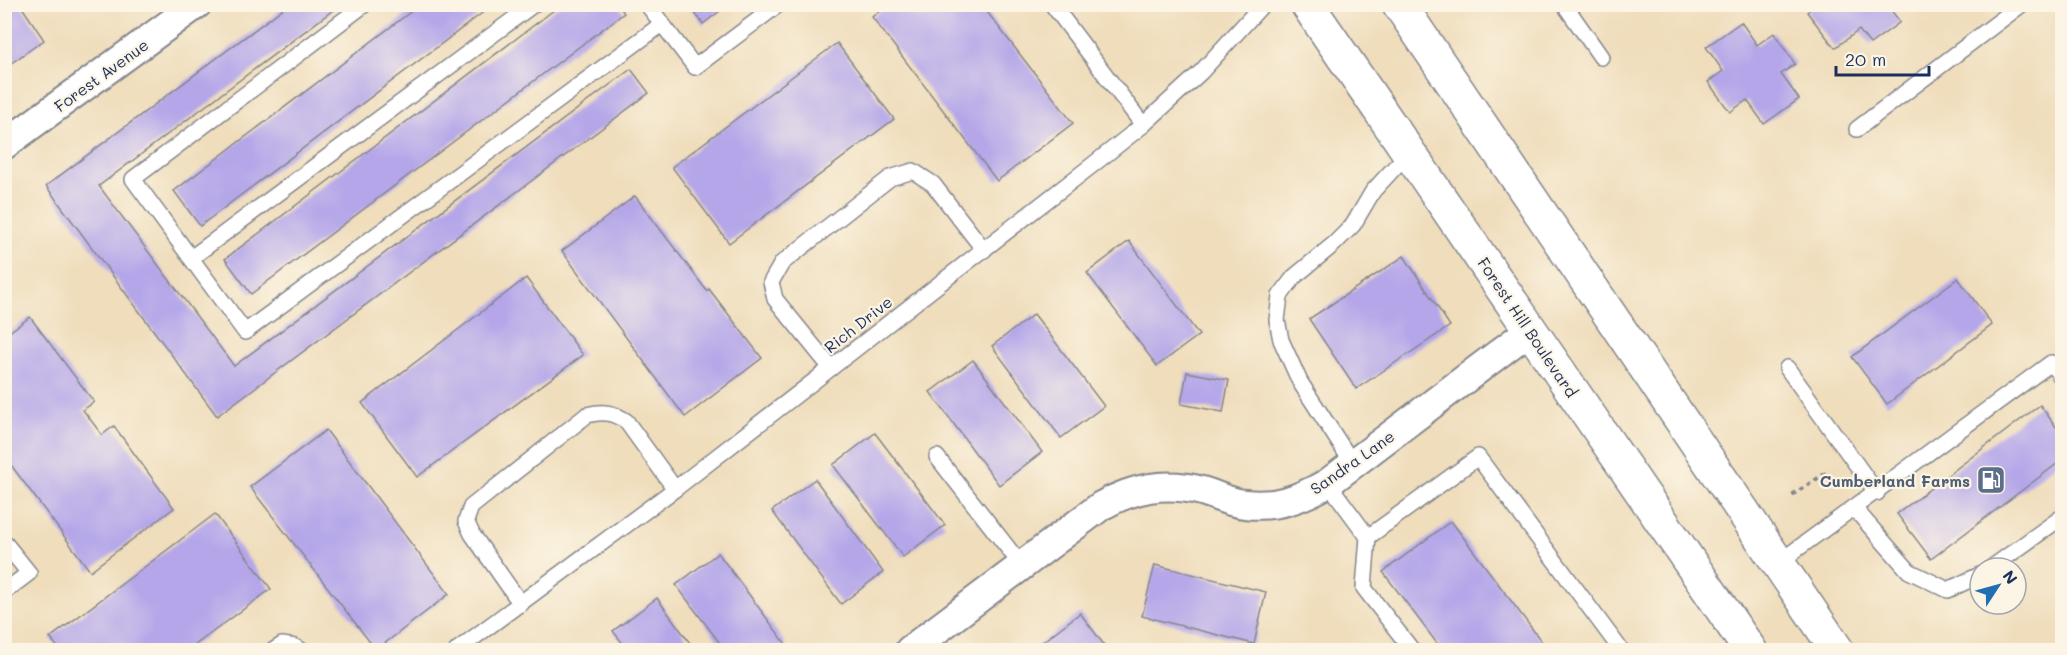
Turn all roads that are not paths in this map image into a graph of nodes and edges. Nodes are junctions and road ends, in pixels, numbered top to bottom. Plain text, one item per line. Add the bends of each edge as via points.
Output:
1 (197, 4) edge
2 (365, 4) edge
3 (534, 4) edge
4 (647, 4) edge
5 (779, 4) edge
6 (1052, 4) edge
7 (1263, 4) edge
8 (1307, 4) edge
9 (1399, 4) edge
10 (1564, 4) edge
11 (2022, 4) edge
12 (662, 24) junction
13 (1601, 57) dead end
14 (1143, 125) junction
15 (1857, 129) dead end
16 (4, 145) edge
17 (1408, 153) junction
18 (984, 250) junction
19 (191, 258) junction
20 (1530, 330) junction
21 (831, 368) junction
22 (1787, 368) dead end
23 (2062, 378) edge
24 (937, 457) dead end
25 (1353, 464) junction
26 (1328, 483) junction
27 (675, 489) junction
28 (1877, 493) junction
29 (1854, 508) junction
30 (2062, 517) edge
31 (1368, 537) junction
32 (4, 542) edge
33 (2008, 556) edge
34 (1778, 563) junction
35 (1022, 566) junction
36 (1968, 581) edge
37 (4, 592) edge
38 (521, 604) junction
39 (274, 651) edge
40 (301, 651) edge
41 (457, 651) edge
42 (910, 651) edge
43 (1412, 651) edge
44 (1621, 651) edge
45 (1750, 651) edge
46 (1837, 651) edge

1 - 16 street, Forest Avenue
2 - 19 lane via 133,179
3 - 19 lane
4 - 12 lane
5 - 12 lane via 695,68
6 - 14 lane
7 - 14 lane, Rich Drive via 1201,72
8 - 17 main road, Forest Hill Boulevard
9 - 34 main road
10 - 13 lane
11 - 15 lane
12 - 19 lane via 245,332
14 - 18 lane, Rich Drive
17 - 20 main road, Forest Hill Boulevard
17 - 25 lane via 1373,191 1353,225 1294,277 1280,296 1277,320 1281,340 1300,382
18 - 21 lane, Rich Drive
18 - 21 lane via 933,184 913,171 890,178 782,263 771,282 775,299
20 - 25 street, Sandra Lane
20 - 45 main road, Forest Hill Boulevard
21 - 27 lane, Rich Drive
22 - 28 lane
23 - 28 lane via 2051,363
24 - 35 lane
25 - 26 street, Sandra Lane
26 - 31 lane
26 - 35 street, Sandra Lane via 1287,502 1265,505 1244,504 1182,487 1139,489 1101,506
27 - 38 lane, Rich Drive
27 - 38 lane via 626,421 614,413 587,415 471,507 466,521
28 - 29 lane
29 - 34 lane
29 - 36 lane via 1909,571 1948,590
30 - 33 lane
31 - 43 lane via 1364,588
31 - 44 lane via 1478,457
32 - 37 lane via 29,573
34 - 46 main road
35 - 42 street, Sandra Lane
38 - 41 lane, Rich Drive
39 - 40 lane via 282,645

